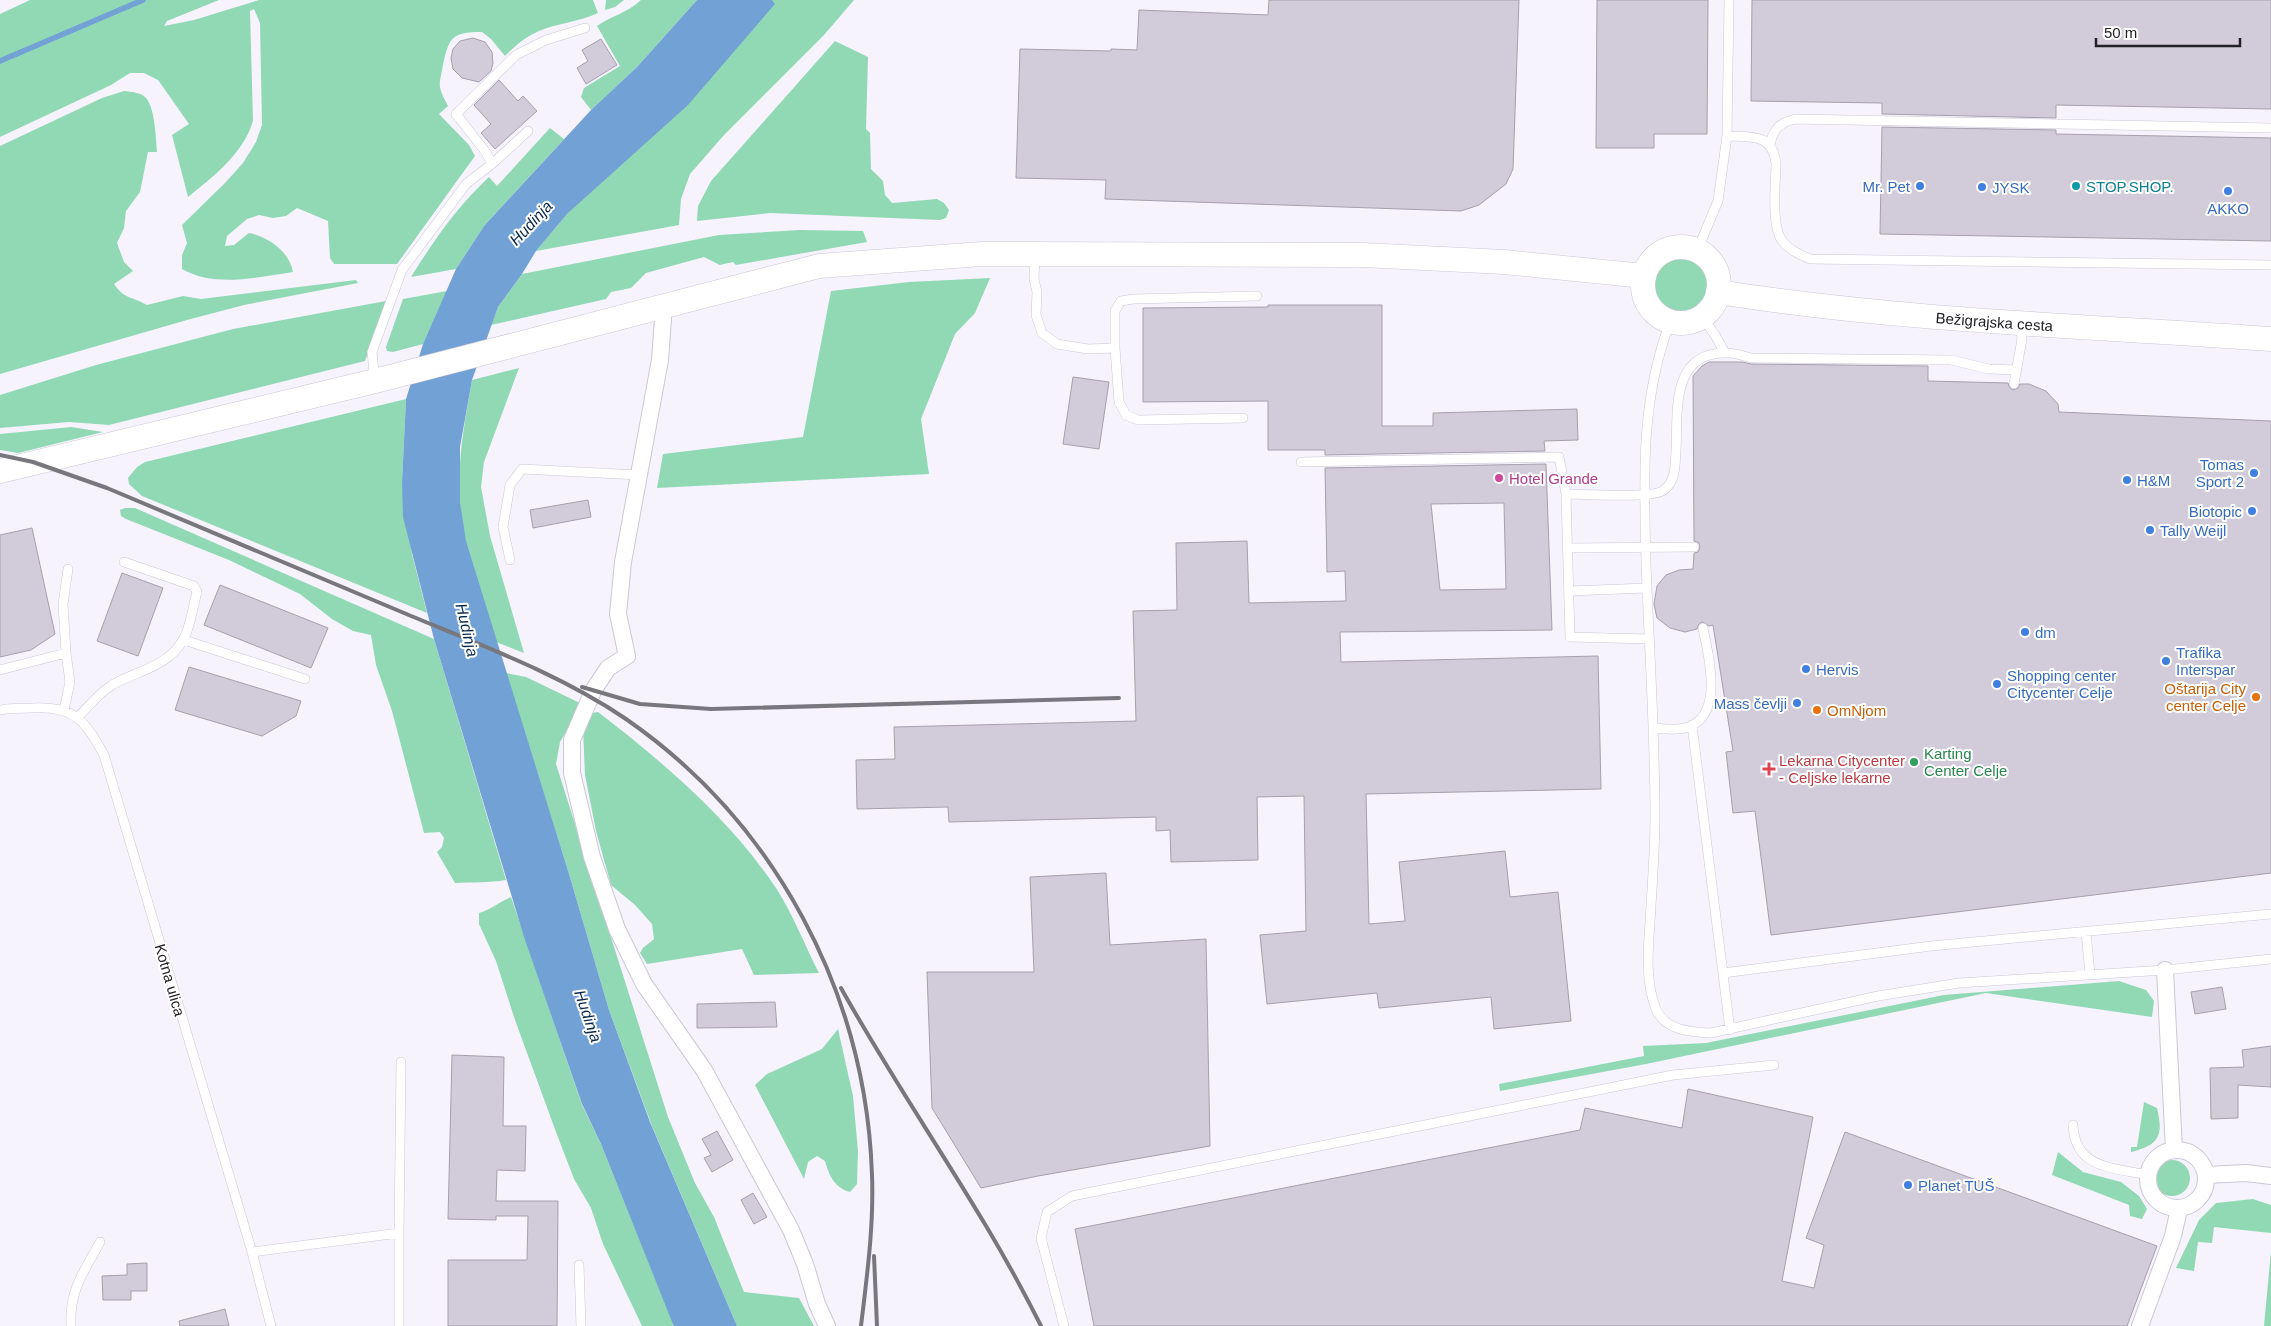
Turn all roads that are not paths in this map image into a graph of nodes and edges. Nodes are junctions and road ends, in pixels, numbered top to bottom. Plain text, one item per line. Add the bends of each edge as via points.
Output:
1 (1729, 0) edge
2 (585, 28) dead end
3 (2271, 128) edge
4 (528, 131) dead end
5 (1727, 136) junction
6 (1770, 144) junction
7 (492, 164) junction
8 (1697, 251) junction
9 (1035, 255) junction
10 (2271, 265) edge
11 (1644, 276) junction
12 (1718, 292) junction
13 (1257, 296) dead end
14 (664, 305) junction
15 (1702, 317) junction
16 (1670, 322) junction
17 (2020, 322) junction
18 (2271, 339) edge
19 (1115, 348) junction
20 (1725, 352) junction
21 (2015, 370) junction
22 (380, 379) junction
23 (2014, 384) dead end
24 (1243, 418) dead end
25 (1301, 462) dead end
26 (0, 471) edge
27 (639, 475) junction
28 (1566, 494) junction
29 (1644, 496) junction
30 (1646, 547) junction
31 (1694, 547) dead end
32 (1568, 548) junction
33 (510, 560) dead end
34 (124, 562) dead end
35 (68, 569) dead end
36 (1647, 588) junction
37 (1569, 591) junction
38 (1703, 628) dead end
39 (1649, 638) junction
40 (184, 640) junction
41 (66, 653) junction
42 (0, 670) edge
43 (305, 680) dead end
44 (0, 710) edge
45 (64, 710) junction
46 (78, 717) junction
47 (1692, 725) junction
48 (1655, 728) junction
49 (2271, 914) edge
50 (2086, 932) junction
51 (2271, 959) edge
52 (2165, 970) junction
53 (1723, 973) junction
54 (2090, 974) junction
55 (1730, 1030) junction
56 (400, 1062) dead end
57 (1774, 1065) dead end
58 (2073, 1125) dead end
59 (2174, 1150) junction
60 (2147, 1175) junction
61 (2206, 1175) junction
62 (2271, 1176) edge
63 (2179, 1209) junction
64 (399, 1233) junction
65 (100, 1242) dead end
66 (252, 1252) junction
67 (579, 1265) dead end
68 (71, 1326) edge
69 (271, 1326) edge
70 (399, 1326) edge
71 (581, 1326) edge
72 (827, 1326) edge
73 (1064, 1326) edge
74 (2140, 1326) edge

1 - 5 lane
2 - 7 lane via 546,40 516,55 456,114
3 - 6 lane via 1795,119 1782,122 1773,131
4 - 7 lane
5 - 6 lane via 1758,137
5 - 8 lane via 1718,201
6 - 10 lane via 1776,163 1776,226 1782,242 1795,253 1810,259
7 - 22 lane via 466,184 402,270 372,352
8 - 11 street via 1680,248 1664,251 1655,257
8 - 12 street via 1715,268
9 - 11 street via 1363,255 1504,262
9 - 14 street via 982,254 819,266
9 - 19 lane via 1036,315 1042,333 1057,344 1088,349
11 - 16 street via 1644,296 1648,304 1653,312
12 - 15 street via 1710,311
12 - 17 street, Bežigrajska cesta via 1805,306 1904,316
13 - 19 lane via 1121,302 1116,311
14 - 22 street
14 - 27 street via 660,360
15 - 16 street via 1692,322
15 - 20 lane
16 - 29 lane via 1660,350 1646,417
17 - 18 street, Bežigrajska cesta
17 - 21 lane via 2022,340
19 - 24 lane via 1119,402 1126,415 1138,420
20 - 21 lane via 1751,358 1951,360 1989,369
20 - 29 lane via 1700,358 1687,370 1679,391 1672,481 1663,492
21 - 23 lane
22 - 26 street
25 - 28 lane via 1559,457
27 - 33 lane via 522,470 510,485 503,527
27 - 72 street via 623,562 618,614 627,656 608,668 590,697 572,740 572,773 592,857 617,929 644,984 704,1070 782,1213
28 - 29 lane
28 - 32 lane
29 - 30 lane
30 - 31 lane
30 - 32 lane
30 - 36 lane
32 - 37 lane
34 - 40 lane via 194,586 197,592
35 - 41 lane via 63,604
36 - 37 lane
36 - 39 lane
37 - 39 lane via 1570,637
38 - 47 lane via 1712,680 1709,702 1702,716
39 - 48 lane
40 - 43 lane
40 - 46 lane via 169,657 142,673 112,684
41 - 42 lane
41 - 45 lane via 70,682
44 - 45 lane, Kotna ulica via 51,707
45 - 46 lane, Kotna ulica
46 - 66 lane, Kotna ulica via 91,731 104,755
47 - 48 lane via 1676,729
47 - 53 lane
48 - 55 lane via 1655,820 1648,955 1650,989 1657,1011 1670,1025 1687,1032
49 - 50 lane
50 - 53 lane via 1930,946
50 - 54 lane
51 - 52 lane
52 - 54 lane
52 - 59 street
53 - 55 lane
54 - 55 lane via 1959,983 1878,996
56 - 64 lane
57 - 73 lane via 1673,1075 1072,1196 1047,1212 1041,1238
58 - 60 lane via 2080,1153 2094,1163
59 - 60 street via 2155,1159
59 - 61 street via 2190,1153 2200,1162
60 - 63 street via 2149,1191 2162,1205
61 - 62 street via 2246,1173
61 - 63 street via 2203,1193 2193,1204
63 - 74 street via 2173,1236
64 - 66 lane
64 - 70 lane
65 - 68 lane via 74,1290
66 - 69 lane, Kotna ulica
67 - 71 lane

